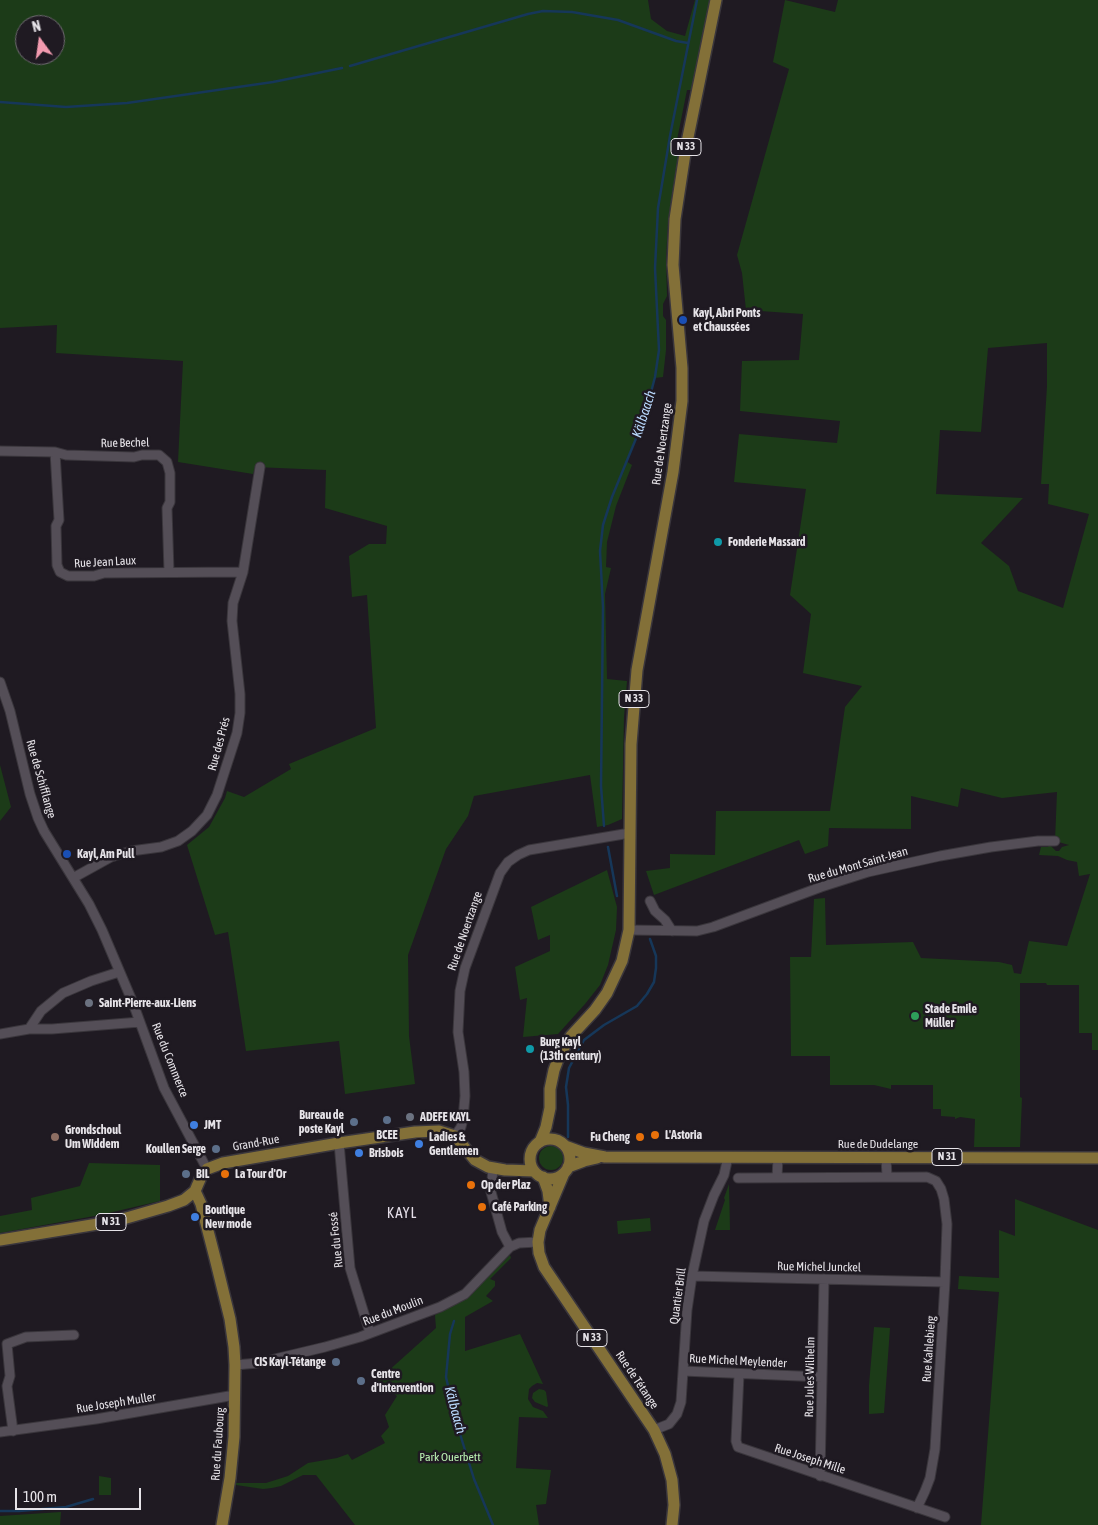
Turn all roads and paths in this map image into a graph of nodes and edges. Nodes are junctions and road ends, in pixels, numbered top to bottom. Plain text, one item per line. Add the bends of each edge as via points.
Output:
1 (716, 0) edge
2 (0, 451) edge
3 (55, 452) junction
4 (260, 467) dead end
5 (169, 572) junction
6 (243, 572) junction
7 (0, 682) edge
8 (630, 833) junction
9 (1055, 841) dead end
10 (73, 878) junction
11 (650, 901) dead end
12 (629, 930) junction
13 (672, 931) junction
14 (119, 972) junction
15 (140, 1022) junction
16 (29, 1029) junction
17 (0, 1034) edge
18 (550, 1108) junction
19 (455, 1136) junction
20 (540, 1142) junction
21 (339, 1143) junction
22 (562, 1144) junction
23 (531, 1153) junction
24 (605, 1157) junction
25 (728, 1157) junction
26 (778, 1157) junction
27 (886, 1157) junction
28 (1098, 1158) edge
29 (493, 1168) junction
30 (207, 1169) junction
31 (505, 1170) junction
32 (566, 1170) junction
33 (539, 1174) junction
34 (887, 1177) junction
35 (738, 1178) dead end
36 (777, 1178) junction
37 (195, 1191) junction
38 (550, 1207) junction
39 (0, 1240) edge
40 (538, 1242) junction
41 (510, 1247) junction
42 (692, 1276) junction
43 (824, 1279) junction
44 (945, 1282) junction
45 (370, 1333) junction
46 (74, 1335) dead end
47 (235, 1365) junction
48 (683, 1371) junction
49 (739, 1374) junction
50 (822, 1377) junction
51 (235, 1395) junction
52 (13, 1430) junction
53 (654, 1430) junction
54 (0, 1432) edge
55 (820, 1476) junction
56 (917, 1508) junction
57 (945, 1517) dead end
58 (222, 1525) edge
59 (672, 1525) edge

1 - 8 main road, Rue de Noertzange / N 33 via 675,219 673,265 682,401 673,472 637,670 632,714
2 - 3 street, Rue Bechel
3 - 5 street, Rue Bechel via 66,456 159,455 167,462 170,473 167,508
3 - 5 street, Rue Jean Laux via 59,520 56,526 57,565 60,572 68,576
4 - 6 street, Rue des Prés
5 - 6 street, Rue Jean Laux
6 - 10 street, Rue des Prés via 233,603 240,694 237,733 218,795 207,815 192,832 178,841 110,857
7 - 10 street, Rue de Schifflange via 38,818
8 - 12 main road, Rue de Noertzange / N 33
8 - 19 street, Rue de Noertzange via 529,850 508,862 500,873 467,961 460,991 458,1032 465,1096 461,1128
9 - 13 street, Rue du Mont Saint-Jean via 940,856 868,872 713,927
10 - 14 street, Rue du Commerce via 97,921
11 - 13 street
12 - 13 street, Rue du Mont Saint-Jean
12 - 18 main road, Rue de Noertzange / N 33 via 622,962 607,993 560,1054 550,1089
14 - 15 street, Rue du Commerce
14 - 16 street via 63,993 41,1011
15 - 16 street
15 - 30 street, Rue du Commerce via 164,1088
16 - 17 street
18 - 20 main road, N 33
18 - 22 main road, N 33
19 - 21 main road, Grand-Rue via 440,1130
19 - 29 main road via 475,1160
20 - 22 main road via 554,1139
20 - 23 main road
21 - 30 main road, Grand-Rue via 223,1163
21 - 45 street, Rue du Fossé via 350,1268
22 - 24 main road, Rue de Dudelange / N 31
22 - 32 main road via 569,1152
23 - 31 main road
23 - 33 main road via 530,1159
24 - 25 main road, Rue de Dudelange / N 31
24 - 32 main road, Rue de Dudelange / N 31 via 584,1161
25 - 26 main road, Rue de Dudelange / N 31
25 - 42 street, Quartier Brill via 724,1175 704,1220
26 - 27 main road, Rue de Dudelange / N 31
26 - 36 street
27 - 28 main road, Rue de Dudelange / N 31
27 - 34 street
29 - 31 main road
29 - 41 street via 491,1192
30 - 37 main road
31 - 33 main road
32 - 33 main road via 558,1177
32 - 38 main road, N 33
33 - 38 main road via 548,1191
34 - 36 street
34 - 44 street, Rue Kahlebierg via 927,1176 941,1189 947,1224
35 - 36 street
37 - 39 main road, N 31 via 184,1200 116,1221
37 - 47 main road via 226,1301
38 - 40 main road, Rue de Tétange / N 33
40 - 41 street
40 - 53 main road, Rue de Tétange / N 33 via 544,1267
41 - 45 street, Rue du Moulin via 465,1294
42 - 43 street, Rue Michel Junckel
42 - 48 street, Quartier Brill
43 - 44 street, Rue Michel Junckel
43 - 50 street, Rue Jules Wilhelm
44 - 56 street, Rue Kahlebierg via 935,1449 930,1478
45 - 47 street, Rue du Moulin via 277,1359
46 - 52 street via 26,1337 7,1344 10,1376 7,1386
47 - 51 main road, Rue du Faubourg
48 - 49 street, Rue Michel Meylender
48 - 53 street, Quartier Brill via 677,1414 669,1424
49 - 50 street, Rue Michel Meylender
49 - 55 street, Rue Joseph Mille via 738,1447
50 - 55 street, Rue Jules Wilhelm
51 - 52 street, Rue Joseph Muller
51 - 58 main road, Rue du Faubourg via 230,1478
52 - 54 street, Rue Joseph Muller
53 - 59 main road, Rue de Tétange / N 33 via 672,1480
55 - 56 street, Rue Joseph Mille
56 - 57 street, Rue Joseph Mille

